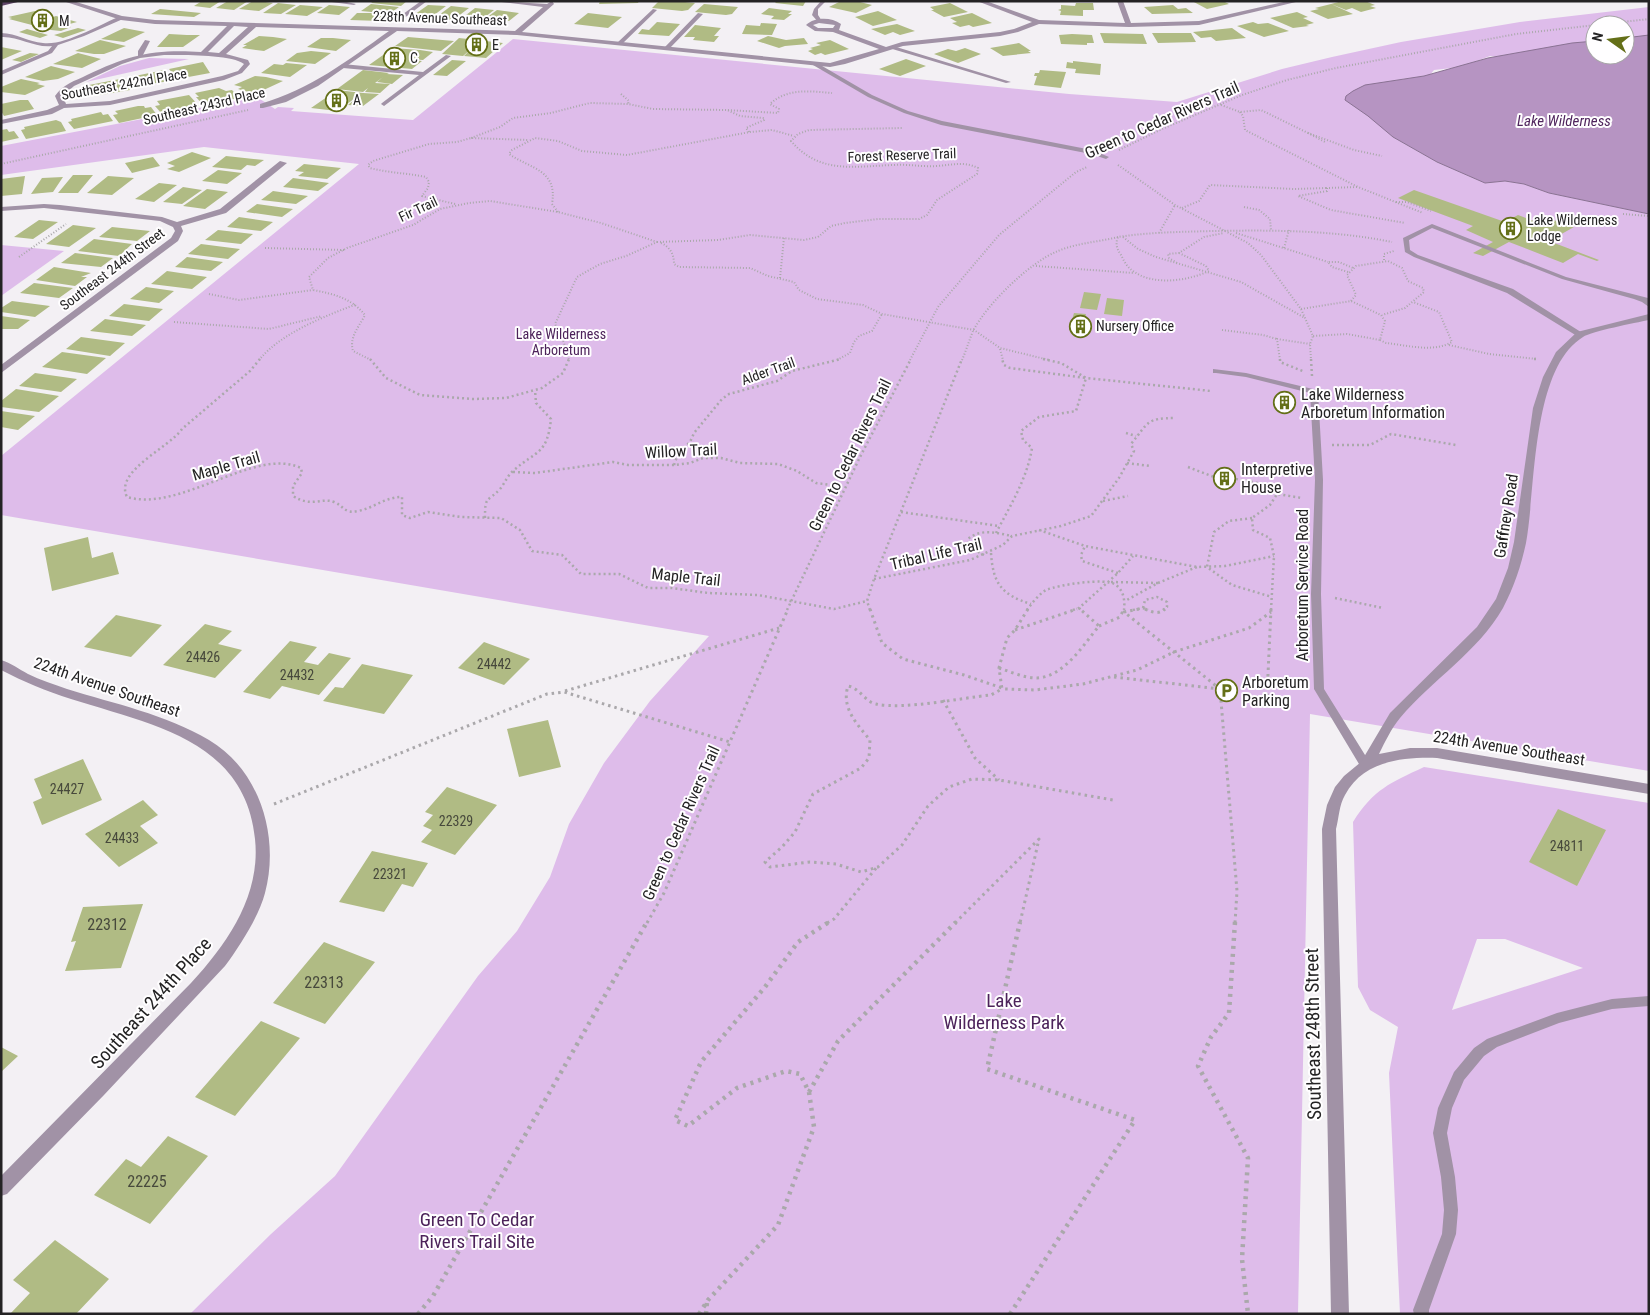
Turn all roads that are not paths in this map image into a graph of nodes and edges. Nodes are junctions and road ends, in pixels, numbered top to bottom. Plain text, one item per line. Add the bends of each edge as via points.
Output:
1 (19, 1) edge
2 (66, 1) edge
3 (326, 1) edge
4 (425, 1) edge
5 (496, 1) edge
6 (824, 1) edge
7 (980, 1) edge
8 (1120, 1) edge
9 (1297, 1) edge
10 (1, 4) edge
11 (354, 4) dead end
12 (551, 4) edge
13 (655, 10) dead end
14 (700, 14) dead end
15 (122, 18) junction
16 (401, 18) dead end
17 (819, 21) junction
18 (1038, 22) junction
19 (232, 25) junction
20 (1129, 25) junction
21 (252, 26) junction
22 (395, 30) junction
23 (834, 30) junction
24 (517, 33) junction
25 (1, 35) edge
26 (148, 41) dead end
27 (56, 44) junction
28 (619, 44) junction
29 (888, 48) junction
30 (666, 49) junction
31 (201, 55) junction
32 (140, 56) junction
33 (220, 56) junction
34 (448, 56) dead end
35 (815, 64) junction
36 (343, 66) junction
37 (1, 73) edge
38 (424, 74) junction
39 (1008, 82) dead end
40 (384, 104) dead end
41 (63, 106) junction
42 (263, 106) road end
43 (1, 122) edge
44 (1106, 157) road end
45 (283, 163) dead end
46 (1, 209) edge
47 (176, 225) junction
48 (1649, 305) edge
49 (1649, 317) edge
50 (1580, 334) junction
51 (1, 370) edge
52 (1216, 371) dead end
53 (1, 664) edge
54 (1366, 766) junction
55 (1649, 789) edge
56 (257, 811) joint
57 (1649, 1001) edge
58 (1, 1188) edge
59 (1340, 1314) edge
60 (1422, 1314) edge

1 - 10 main road
2 - 15 street, 228th Avenue Southeast
3 - 11 lane
4 - 16 lane
5 - 12 street
6 - 17 lane via 814,15
7 - 18 street
8 - 20 street
9 - 20 street via 1199,23
12 - 24 street
13 - 28 lane
14 - 30 lane
15 - 19 street, 228th Avenue Southeast
15 - 27 lane
17 - 23 street via 838,24
17 - 23 street via 810,24 810,28
18 - 20 street
18 - 29 street, 228th Avenue Southeast via 1000,34 914,42
19 - 21 street, 228th Avenue Southeast
19 - 31 street, Southeast 242nd Place
21 - 22 street, 228th Avenue Southeast
21 - 33 street
22 - 24 street, 228th Avenue Southeast
22 - 36 street, Southeast 243rd Place
23 - 29 street
24 - 28 street, 228th Avenue Southeast
25 - 27 lane via 12,34 43,45
26 - 32 lane
27 - 37 lane via 50,52
28 - 30 street, 228th Avenue Southeast
29 - 35 street, 228th Avenue Southeast via 837,64
29 - 39 lane
30 - 35 street, 228th Avenue Southeast
31 - 32 street
31 - 33 street, Southeast 242nd Place
32 - 41 street via 66,88 59,96
33 - 41 street, Southeast 242nd Place via 242,59 248,64 240,72 224,78 110,103
34 - 38 lane
35 - 44 lane via 870,96 906,112 941,123
36 - 38 lane
36 - 42 street, Southeast 243rd Place via 303,92
38 - 40 lane
41 - 43 street, Southeast 242nd Place
45 - 47 street, Southeast 244th Street via 223,210
46 - 47 street via 44,206 162,219
47 - 51 street, Southeast 244th Street via 179,231 175,239
48 - 50 lane via 1637,297 1564,278 1432,226 1405,239 1407,251 1416,256 1515,293
49 - 50 street, Gaffney Road
50 - 54 street, Gaffney Road via 1570,340 1546,380 1532,445 1521,542 1504,593 1492,617 1472,640 1397,712
52 - 54 lane, Arboretum Service Road via 1314,392 1319,689
53 - 56 street, 224th Avenue Southeast via 25,678 174,726 206,744 230,762
54 - 55 street, 224th Avenue Southeast via 1398,754 1438,753
54 - 59 street, Southeast 248th Street via 1340,791 1329,829
56 - 58 street, Southeast 244th Place via 265,856 258,894 220,961
57 - 60 lane via 1612,1004 1557,1018 1492,1043 1479,1052 1459,1076 1445,1108 1440,1132 1451,1210 1449,1234

